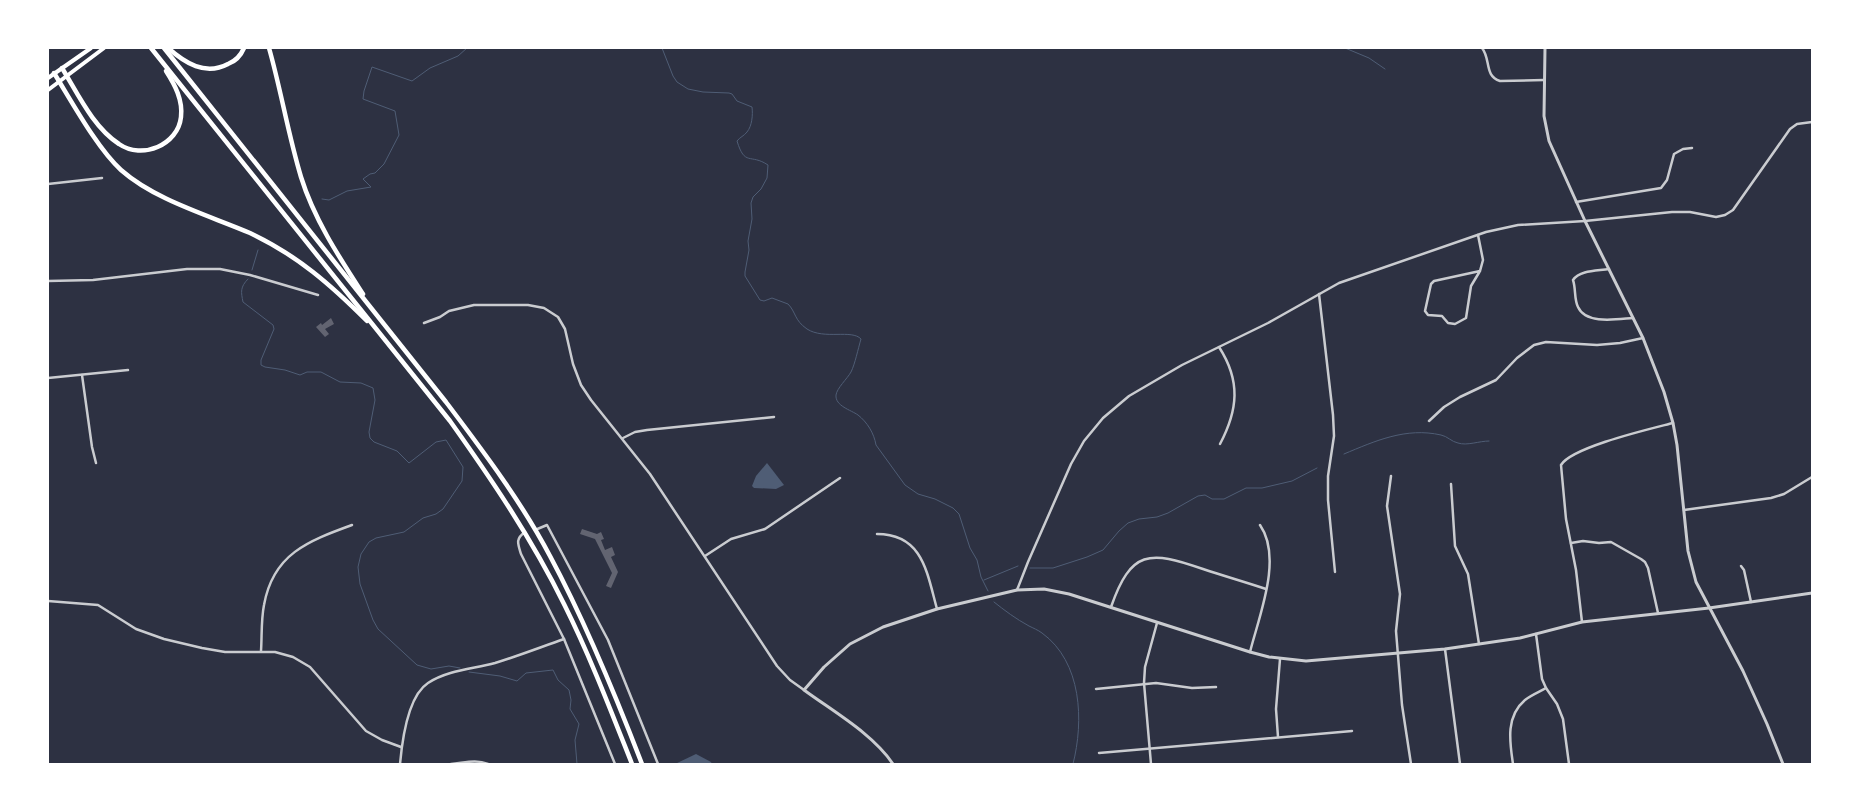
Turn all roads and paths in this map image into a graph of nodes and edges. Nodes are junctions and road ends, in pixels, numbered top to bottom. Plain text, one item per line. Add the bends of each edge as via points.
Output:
1 (91, 48) edge
2 (104, 48) edge
3 (151, 48) edge
4 (166, 48) edge
5 (244, 48) edge
6 (269, 48) edge
7 (1482, 48) edge
8 (1545, 48) edge
9 (158, 56) junction
10 (62, 68) junction
11 (54, 74) junction
12 (67, 77) junction
13 (48, 78) edge
14 (1544, 80) junction
15 (60, 82) junction
16 (48, 90) edge
17 (1812, 122) edge
18 (1692, 148) dead end
19 (102, 178) dead end
20 (48, 184) edge
21 (1576, 202) junction
22 (1585, 222) junction
23 (1478, 235) junction
24 (1609, 269) junction
25 (1480, 271) junction
26 (48, 280) edge
27 (1319, 294) junction
28 (318, 295) dead end
29 (1633, 318) junction
30 (381, 320) junction
31 (424, 323) dead end
32 (382, 336) junction
33 (1643, 338) junction
34 (1219, 347) junction
35 (128, 370) dead end
36 (82, 375) junction
37 (48, 378) edge
38 (774, 417) dead end
39 (1429, 421) dead end
40 (1673, 423) junction
41 (623, 438) junction
42 (1220, 444) dead end
43 (96, 463) dead end
44 (1391, 476) dead end
45 (1812, 477) edge
46 (840, 478) dead end
47 (1451, 484) dead end
48 (1683, 510) junction
49 (352, 525) dead end
50 (1260, 525) dead end
51 (535, 530) junction
52 (524, 532) junction
53 (877, 534) dead end
54 (1571, 543) junction
55 (705, 556) junction
56 (1741, 566) dead end
57 (1335, 572) dead end
58 (1266, 588) junction
59 (1017, 590) junction
60 (1812, 593) edge
61 (48, 601) edge
62 (1750, 602) junction
63 (1111, 607) junction
64 (1709, 608) junction
65 (937, 609) junction
66 (1658, 613) junction
67 (1582, 622) junction
68 (1157, 623) junction
69 (1536, 634) junction
70 (564, 639) junction
71 (1480, 644) junction
72 (1445, 649) junction
73 (261, 651) junction
74 (1250, 652) junction
75 (1398, 654) junction
76 (1280, 659) junction
77 (1144, 683) junction
78 (1216, 687) dead end
79 (1546, 688) junction
80 (1096, 689) dead end
81 (804, 690) junction
82 (1352, 730) dead end
83 (1278, 737) junction
84 (401, 747) junction
85 (1149, 749) junction
86 (1099, 753) dead end
87 (400, 764) edge
88 (451, 764) edge
89 (488, 764) edge
90 (615, 764) edge
91 (632, 764) edge
92 (642, 764) edge
93 (658, 764) edge
94 (893, 764) edge
95 (1150, 764) edge
96 (1411, 764) edge
97 (1460, 764) edge
98 (1514, 764) edge
99 (1569, 764) edge
100 (1783, 764) edge

1 - 10 main road
2 - 12 main road
3 - 9 highway
4 - 5 highway via 199,68 211,70 234,62
4 - 30 highway
6 - 30 highway via 299,170 314,212 338,256
7 - 14 street via 1494,80
8 - 14 street
9 - 12 highway via 176,86 182,117 172,138 149,150 120,145 108,135
9 - 32 highway
10 - 11 main road
10 - 12 highway
11 - 13 main road
11 - 15 highway
12 - 15 main road
14 - 21 street via 1544,116 1550,141
15 - 16 main road
15 - 32 highway via 99,143 139,184 284,251 316,273
17 - 22 street via 1797,124 1790,129 1733,210 1725,215 1716,217 1672,212
18 - 21 street via 1674,154 1667,180 1660,188
19 - 20 street
21 - 22 street
22 - 23 street via 1518,225
22 - 24 street
23 - 25 street via 1483,260
23 - 27 street via 1339,283
24 - 29 street
24 - 29 street via 1581,274 1573,280 1577,306 1590,317
25 - 25 street via 1434,281 1425,311 1428,315 1442,316 1448,323 1455,324 1466,318 1471,286
26 - 28 street via 93,280 187,269 220,269
27 - 34 street
27 - 57 street via 1333,415 1328,500
29 - 33 street
30 - 51 highway via 476,442
31 - 41 street via 449,311 474,305 528,305 551,311 563,324 582,385
32 - 52 highway via 450,421
33 - 39 street via 1597,345 1546,342 1534,346 1496,380 1460,397
33 - 40 street
34 - 42 street via 1231,368 1235,391 1233,411
34 - 59 street via 1129,396 1084,440
35 - 36 street
36 - 37 street
36 - 43 street
38 - 41 street via 647,430
40 - 48 street
40 - 54 street via 1612,439 1562,463 1561,478
41 - 55 street
44 - 75 street via 1387,506 1400,594 1396,623
45 - 48 street via 1771,498
46 - 55 street via 765,529 731,539
47 - 71 street via 1455,546 1468,574
48 - 64 street via 1692,567
49 - 73 street via 298,549 272,578 264,607
50 - 58 street via 1269,544
51 - 92 highway via 595,647
51 - 93 street via 548,525 596,614
52 - 70 street via 517,541 521,554
52 - 91 highway via 564,603
53 - 65 street via 905,540 918,552
54 - 66 street via 1611,542 1645,562
54 - 67 street
55 - 81 street via 777,666
56 - 62 street
58 - 63 street via 1178,560 1153,558 1138,563 1127,572
58 - 74 street
59 - 63 street via 1053,590
59 - 65 street
60 - 62 street
61 - 73 street via 98,605 136,629 202,648 225,652
62 - 64 street
63 - 68 street
64 - 66 street
64 - 100 street via 1747,680
65 - 81 street via 883,628 850,644
66 - 67 street
67 - 69 street
68 - 74 street
68 - 77 street
69 - 71 street
69 - 79 street
70 - 84 street via 430,682 418,693
70 - 90 street
71 - 72 street
72 - 75 street
72 - 97 street
73 - 84 street via 293,657 310,667 366,731
74 - 76 street
75 - 76 street
75 - 96 street
76 - 83 street via 1276,708
77 - 78 street
77 - 80 street
77 - 85 street
79 - 98 street via 1525,700 1513,719 1510,736
79 - 99 street via 1563,719
81 - 94 street via 863,733 885,752
82 - 83 street
83 - 85 street
84 - 87 street
85 - 86 street
85 - 95 street
88 - 89 street via 472,761

